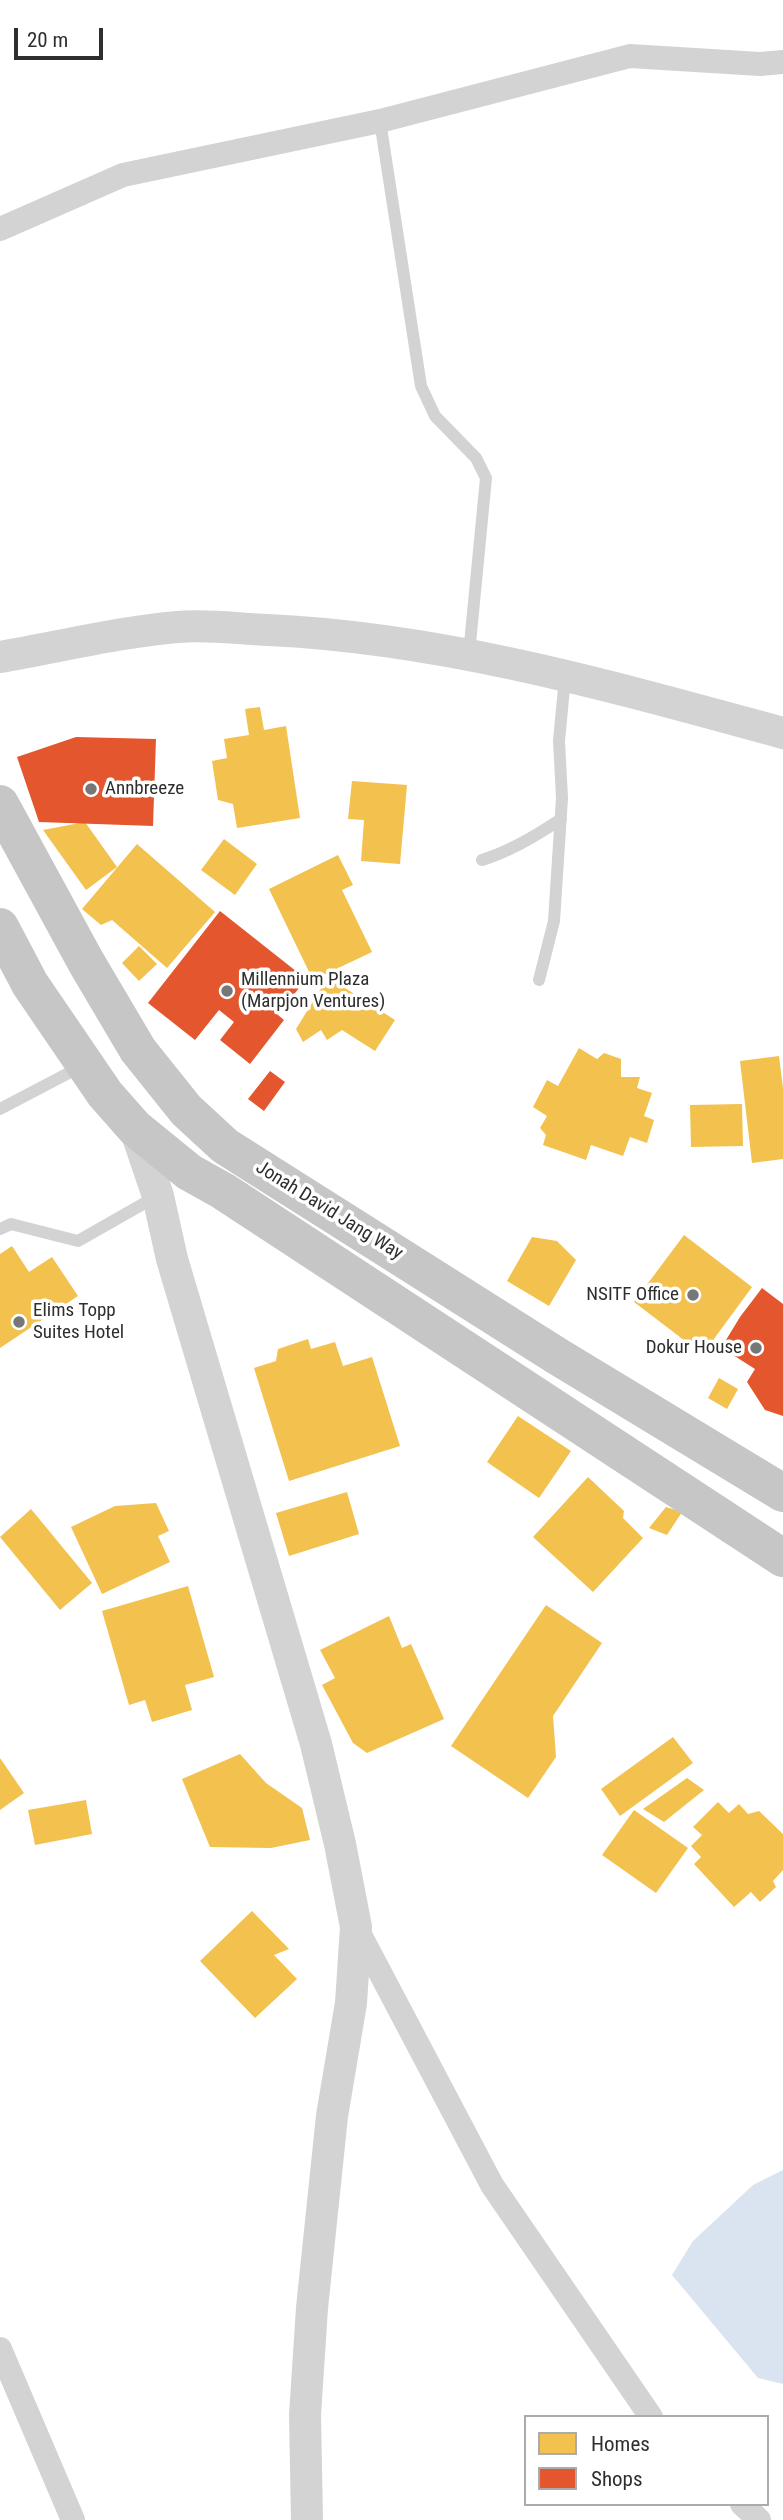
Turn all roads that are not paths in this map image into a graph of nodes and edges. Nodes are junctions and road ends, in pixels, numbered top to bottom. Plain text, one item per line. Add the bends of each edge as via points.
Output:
1 (783, 62) edge
2 (380, 121) junction
3 (0, 229) edge
4 (469, 654) junction
5 (0, 657) edge
6 (565, 676) junction
7 (783, 733) edge
8 (0, 804) edge
9 (561, 819) junction
10 (482, 860) dead end
11 (0, 927) edge
12 (539, 980) dead end
13 (86, 1064) junction
14 (0, 1109) edge
15 (135, 1128) junction
16 (158, 1196) junction
17 (0, 1229) edge
18 (783, 1493) edge
19 (783, 1558) edge
20 (356, 1927) junction
21 (0, 2349) edge
22 (650, 2415) edge
23 (744, 2506) edge
24 (73, 2520) edge
25 (307, 2520) edge
26 (759, 2520) edge

1 - 2 street via 630,56
2 - 3 street via 123,175
2 - 4 lane via 421,386 435,416 477,458 486,478
4 - 5 street via 321,633 180,626
4 - 6 street
6 - 7 street
6 - 9 lane via 559,741
8 - 18 main road, Jonah David Jang Way via 138,1050 186,1110 225,1146
9 - 10 lane via 500,855
9 - 12 lane via 554,921
11 - 13 main road via 30,984
13 - 14 lane
13 - 15 main road
15 - 16 street
15 - 19 main road via 189,1171
16 - 17 lane via 78,1241 11,1224
16 - 20 street via 172,1259 316,1744
20 - 22 street via 492,2185
20 - 25 street via 351,2003 332,2116 312,2308 305,2414
21 - 24 street
23 - 26 street

